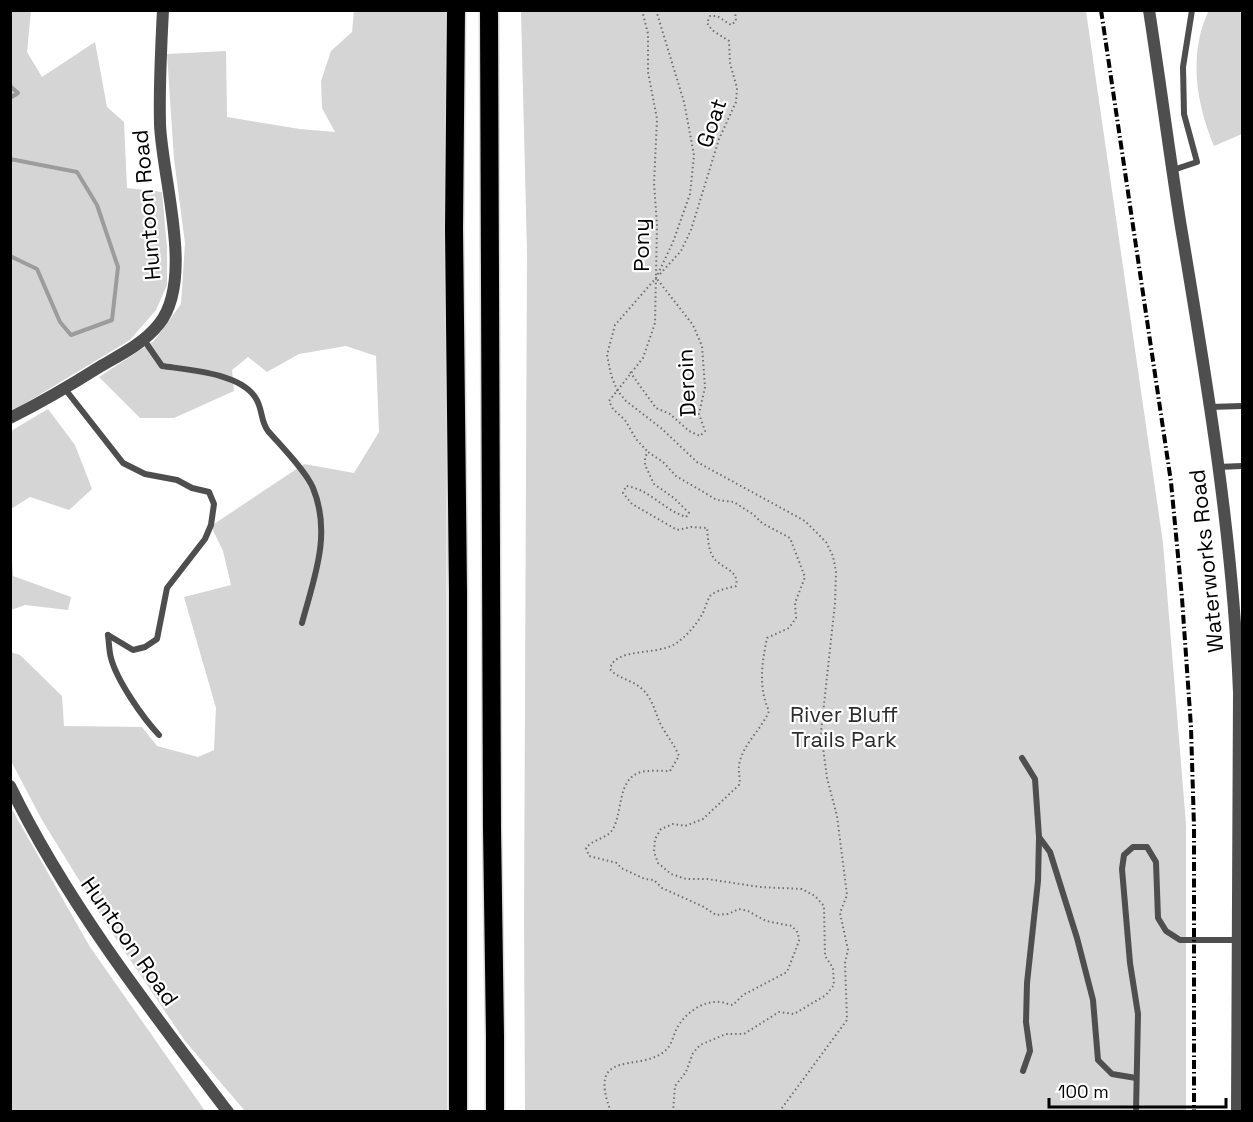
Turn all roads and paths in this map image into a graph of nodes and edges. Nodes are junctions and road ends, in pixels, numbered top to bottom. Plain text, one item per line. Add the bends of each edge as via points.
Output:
1 (163, 10) edge
2 (456, 10) edge
3 (489, 10) edge
4 (642, 10) edge
5 (656, 10) edge
6 (735, 10) edge
7 (1149, 10) edge
8 (1192, 10) edge
9 (1172, 170) junction
10 (656, 278) junction
11 (144, 340) junction
12 (630, 372) junction
13 (65, 389) junction
14 (617, 390) junction
15 (1242, 406) edge
16 (1210, 407) junction
17 (10, 418) edge
18 (648, 452) junction
19 (1242, 466) edge
20 (1218, 467) junction
21 (302, 623) dead end
22 (159, 735) dead end
23 (1240, 757) edge
24 (1022, 758) dead end
25 (10, 786) edge
26 (1039, 837) junction
27 (1237, 940) junction
28 (1023, 1071) dead end
29 (1136, 1078) junction
30 (228, 1112) edge
31 (458, 1112) edge
32 (495, 1112) edge
33 (611, 1112) edge
34 (673, 1112) edge
35 (779, 1112) edge
36 (1136, 1112) edge
37 (1237, 1112) edge

1 - 11 street, Huntoon Road via 160,126 177,264 175,292 169,307
2 - 31 highway
3 - 32 highway
4 - 10 path, Pony via 657,119
5 - 10 path via 684,102 694,155 690,194
6 - 10 path, Goat via 736,21 730,25 717,16 710,16 707,23 729,41 736,102 719,139 691,230 681,251
7 - 9 street, Waterworks Road
8 - 9 lane via 1183,67 1184,114 1197,162
9 - 16 street, Waterworks Road
10 - 12 path, Pony via 655,323 643,358
10 - 12 path, Deroin via 693,325 702,346 705,387 699,414 705,432 700,436 689,432 670,414 656,408
10 - 14 path via 615,325 607,355
11 - 13 street, Huntoon Road
11 - 21 lane via 162,366 212,374 244,385 262,410 263,425 313,488 322,548
12 - 14 path, Pony
13 - 17 street, Huntoon Road
13 - 22 lane via 123,463 145,474 209,492 214,504 205,539 167,588 158,639 133,650 108,635 111,659 146,721
14 - 18 path via 609,401 613,409
14 - 35 path via 697,462 805,521 826,542 833,556 835,603 821,732 847,895 840,913 848,950 847,1020
15 - 16 lane
16 - 20 street, Waterworks Road
18 - 33 path via 645,465 654,484 689,513 686,517 677,514 637,487 626,486 623,494 632,504 677,530 707,528 713,558 735,575 737,582 736,586 710,597 696,623 674,645 625,654 611,663 613,674 644,690 680,756 670,771 643,771 632,776 625,785 612,831 590,843 586,848 588,856 617,863 654,880 662,888 716,915 740,909 766,921 792,926 799,941 787,972 743,995 734,1005 709,1003 693,1010 682,1019 665,1051 610,1070 604,1092
18 - 34 path via 676,476 717,500 734,502 762,524 790,538 805,577 795,603 796,618 789,628 767,638 762,692 769,711 744,751 739,785 703,819 661,829 654,852 658,863 671,874 686,879 802,889 815,896 824,906 825,956 833,968 834,985 826,995 794,1014 778,1012 744,1034 726,1034 700,1045 675,1086
19 - 20 lane
20 - 23 street, Waterworks Road via 1237,642
23 - 27 street, Waterworks Road
24 - 26 lane via 1035,779
25 - 30 street, Huntoon Road via 69,892
26 - 28 lane via 1027,983 1030,1051
26 - 29 lane via 1050,852 1077,938 1093,1000 1098,1060 1112,1074
27 - 29 lane via 1180,940 1166,931 1158,918 1156,862 1147,847 1133,847 1124,855 1130,963 1138,1014
27 - 37 street, Waterworks Road
29 - 36 lane

